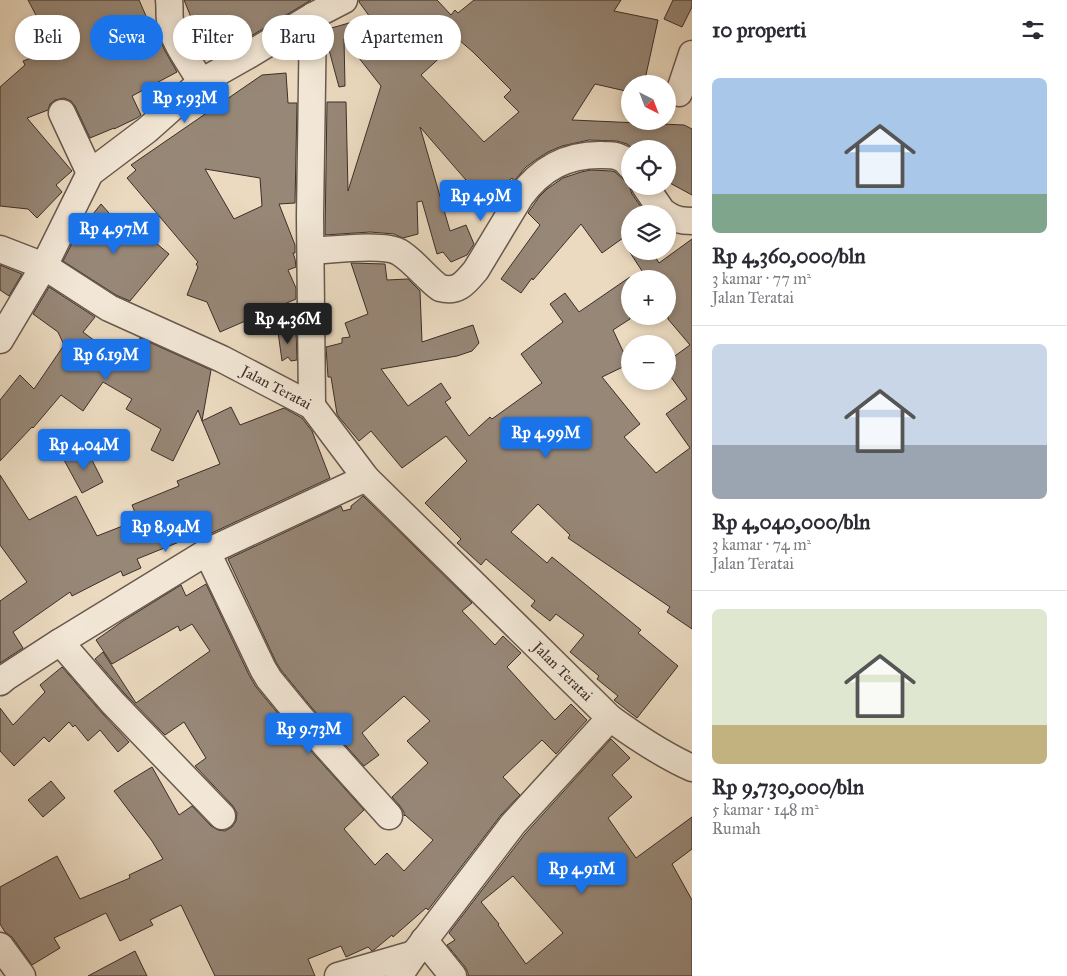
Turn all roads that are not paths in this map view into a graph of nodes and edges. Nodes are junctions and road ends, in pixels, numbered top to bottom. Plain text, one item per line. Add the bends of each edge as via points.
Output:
1 (169, 0) edge
2 (344, 0) edge
3 (315, 15) edge
4 (262, 47) edge
5 (692, 54) edge
6 (312, 60) edge
7 (201, 82) junction
8 (679, 93) dead end
9 (62, 113) dead end
10 (621, 158) edge
11 (90, 173) junction
12 (676, 218) edge
13 (692, 221) edge
14 (0, 249) edge
15 (311, 251) junction
16 (44, 266) junction
17 (0, 340) edge
18 (312, 406) junction
19 (366, 478) junction
20 (207, 552) junction
21 (60, 642) junction
22 (0, 682) edge
23 (610, 718) junction
24 (692, 768) edge
25 (222, 816) dead end
26 (389, 816) dead end
27 (419, 947) junction
28 (338, 976) edge
29 (399, 976) edge
30 (453, 976) edge

1 - 7 street via 172,30
2 - 3 street
4 - 7 street
5 - 8 street
6 - 15 street
7 - 11 street
9 - 11 street
10 - 15 street via 594,155 567,159 528,185 476,270 460,288 440,288 401,253 392,249
11 - 16 street
12 - 13 street
14 - 16 street, Jalan Teratai
15 - 18 street
16 - 17 street
16 - 18 street, Jalan Teratai via 109,308 222,359
18 - 19 street, Jalan Teratai
19 - 20 street
19 - 23 street, Jalan Teratai
20 - 21 street
20 - 26 street via 269,679
21 - 22 street
21 - 25 street via 113,703
23 - 24 street, Jalan Teratai via 672,759
23 - 27 street via 513,824
27 - 28 street
27 - 29 street
27 - 30 street

